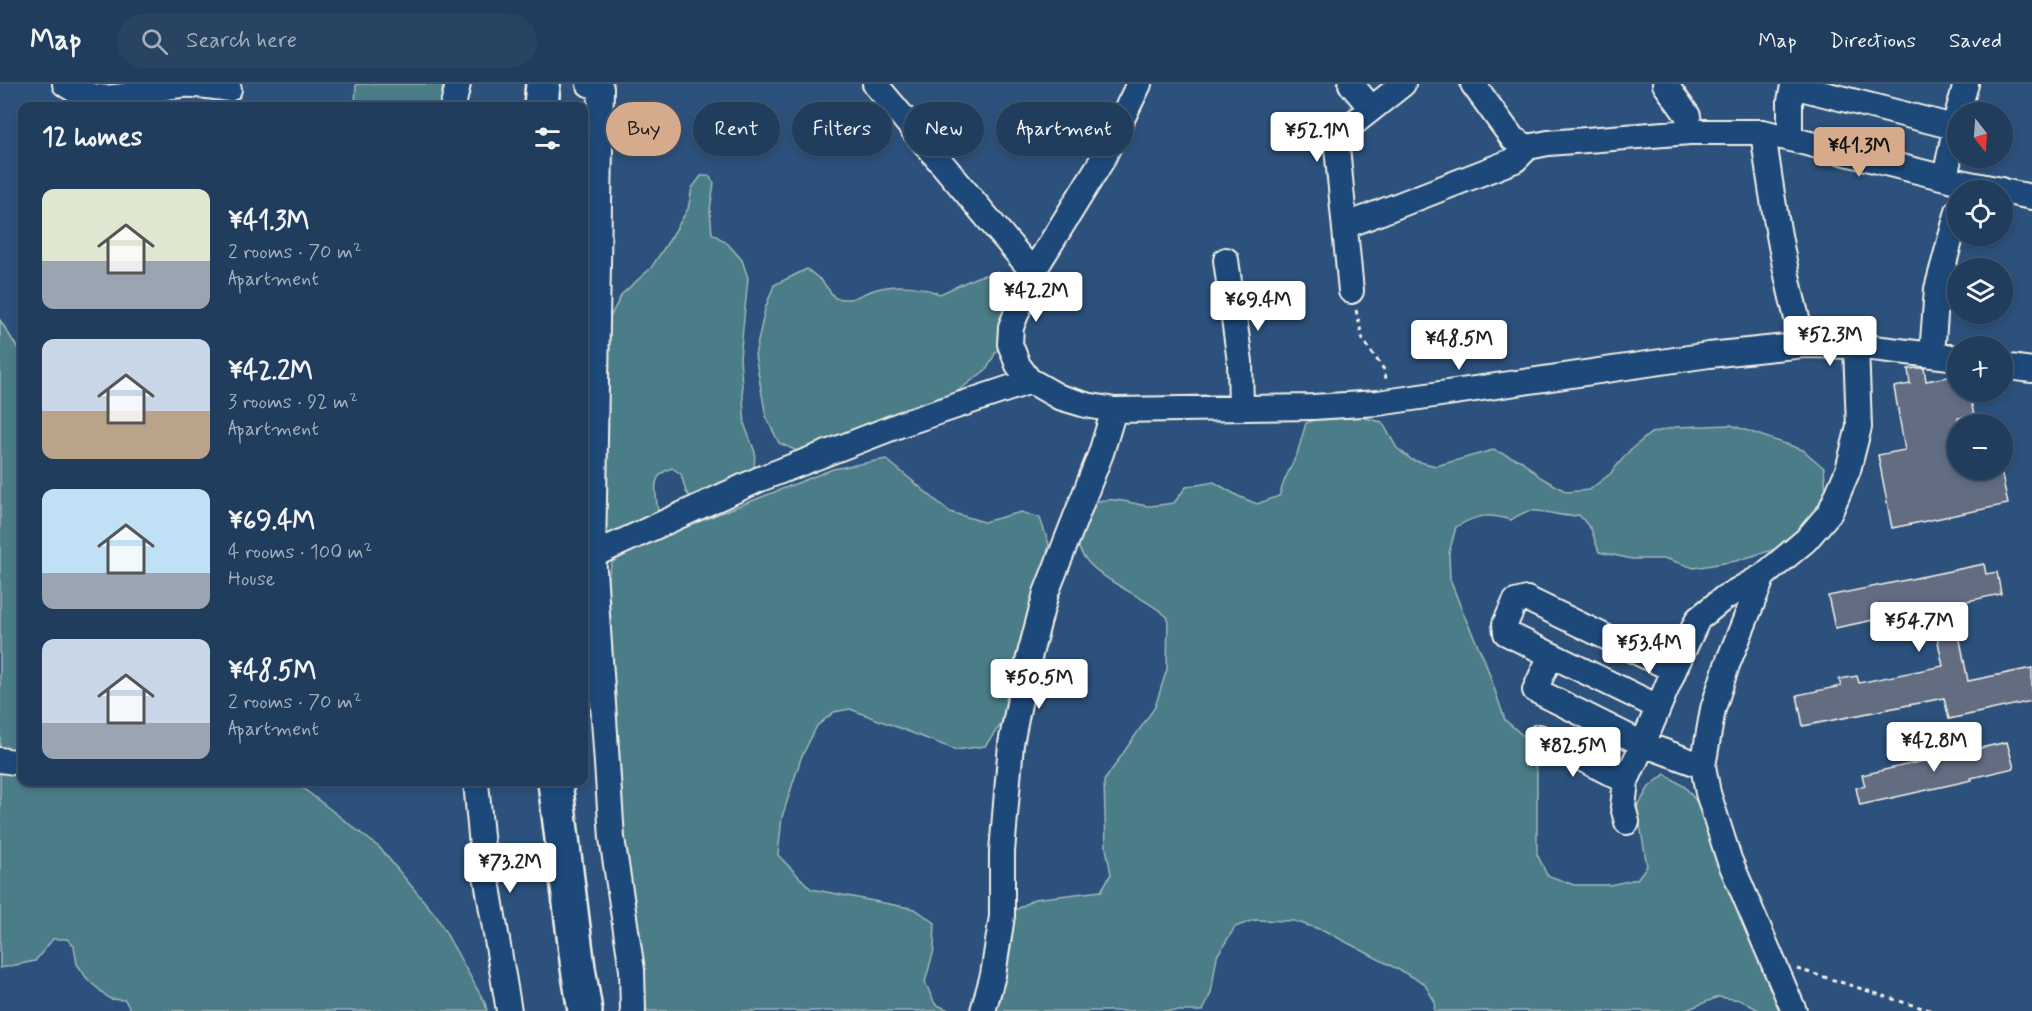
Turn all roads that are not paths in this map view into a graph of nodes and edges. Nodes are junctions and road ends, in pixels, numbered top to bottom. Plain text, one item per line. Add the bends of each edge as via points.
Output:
1 (65, 84) edge
2 (458, 84) edge
3 (543, 84) edge
4 (589, 84) edge
5 (875, 84) edge
6 (1138, 84) edge
7 (1351, 84) edge
8 (1403, 84) edge
9 (1665, 84) edge
10 (1966, 84) edge
11 (1477, 85) edge
12 (1793, 85) edge
13 (229, 89) dead end
14 (454, 102) edge
15 (542, 102) edge
16 (1961, 102) edge
17 (1371, 108) junction
18 (1947, 116) edge
19 (1690, 132) junction
20 (1763, 132) junction
21 (1790, 138) junction
22 (1528, 147) junction
23 (1947, 181) edge
24 (2013, 193) edge
25 (2032, 197) edge
26 (1345, 226) junction
27 (1948, 246) edge
28 (1226, 260) dead end
29 (1033, 272) junction
30 (1351, 291) road end
31 (1804, 345) junction
32 (1856, 346) junction
33 (1932, 354) junction
34 (1947, 356) edge
35 (2013, 367) edge
36 (2032, 370) edge
37 (1031, 381) junction
38 (1241, 408) junction
39 (1114, 410) junction
40 (593, 555) junction
41 (1763, 576) junction
42 (1551, 655) junction
43 (1674, 670) junction
44 (1658, 707) junction
45 (1539, 737) dead end
46 (1643, 744) junction
47 (0, 760) edge
48 (18, 762) edge
49 (1703, 766) junction
50 (1626, 781) junction
51 (476, 786) edge
52 (555, 786) edge
53 (1627, 822) dead end
54 (509, 1011) edge
55 (585, 1011) edge
56 (633, 1011) edge
57 (983, 1011) edge
58 (1794, 1011) edge

1 - 13 street via 99,98 183,85
2 - 14 street
3 - 15 highway
4 - 40 street via 601,88
5 - 29 street
6 - 29 street via 1101,162
7 - 17 street
8 - 17 street
9 - 19 street via 1688,116
10 - 16 street
11 - 22 street via 1513,139
12 - 18 street
12 - 21 street
17 - 26 street via 1336,137
19 - 20 street
19 - 22 street
20 - 21 street
20 - 31 street via 1776,228
21 - 23 street
22 - 26 street via 1515,160
24 - 25 street
26 - 30 street
27 - 33 street via 1937,288
28 - 38 street via 1240,363
29 - 37 street via 1011,327 1010,344 1018,365
31 - 32 street
31 - 38 street via 1709,355 1378,404
32 - 33 street
32 - 41 street via 1859,427 1848,470 1830,512 1806,540
33 - 34 street
35 - 36 street
37 - 39 street via 1059,397
37 - 40 street via 902,424 760,479
38 - 39 street
39 - 57 street via 1046,593 1025,673 1011,744 1002,852 1002,916
40 - 56 street via 612,838 632,970
41 - 43 street via 1724,598 1698,619
41 - 49 street via 1713,709
42 - 43 street via 1506,633 1504,624 1515,602 1527,599
42 - 44 street
42 - 46 street via 1535,690
43 - 44 street
44 - 46 street
45 - 50 street
46 - 49 street
46 - 50 street
47 - 48 street
49 - 58 street via 1729,858
50 - 53 street via 1623,807
51 - 54 street via 483,857
52 - 55 highway

